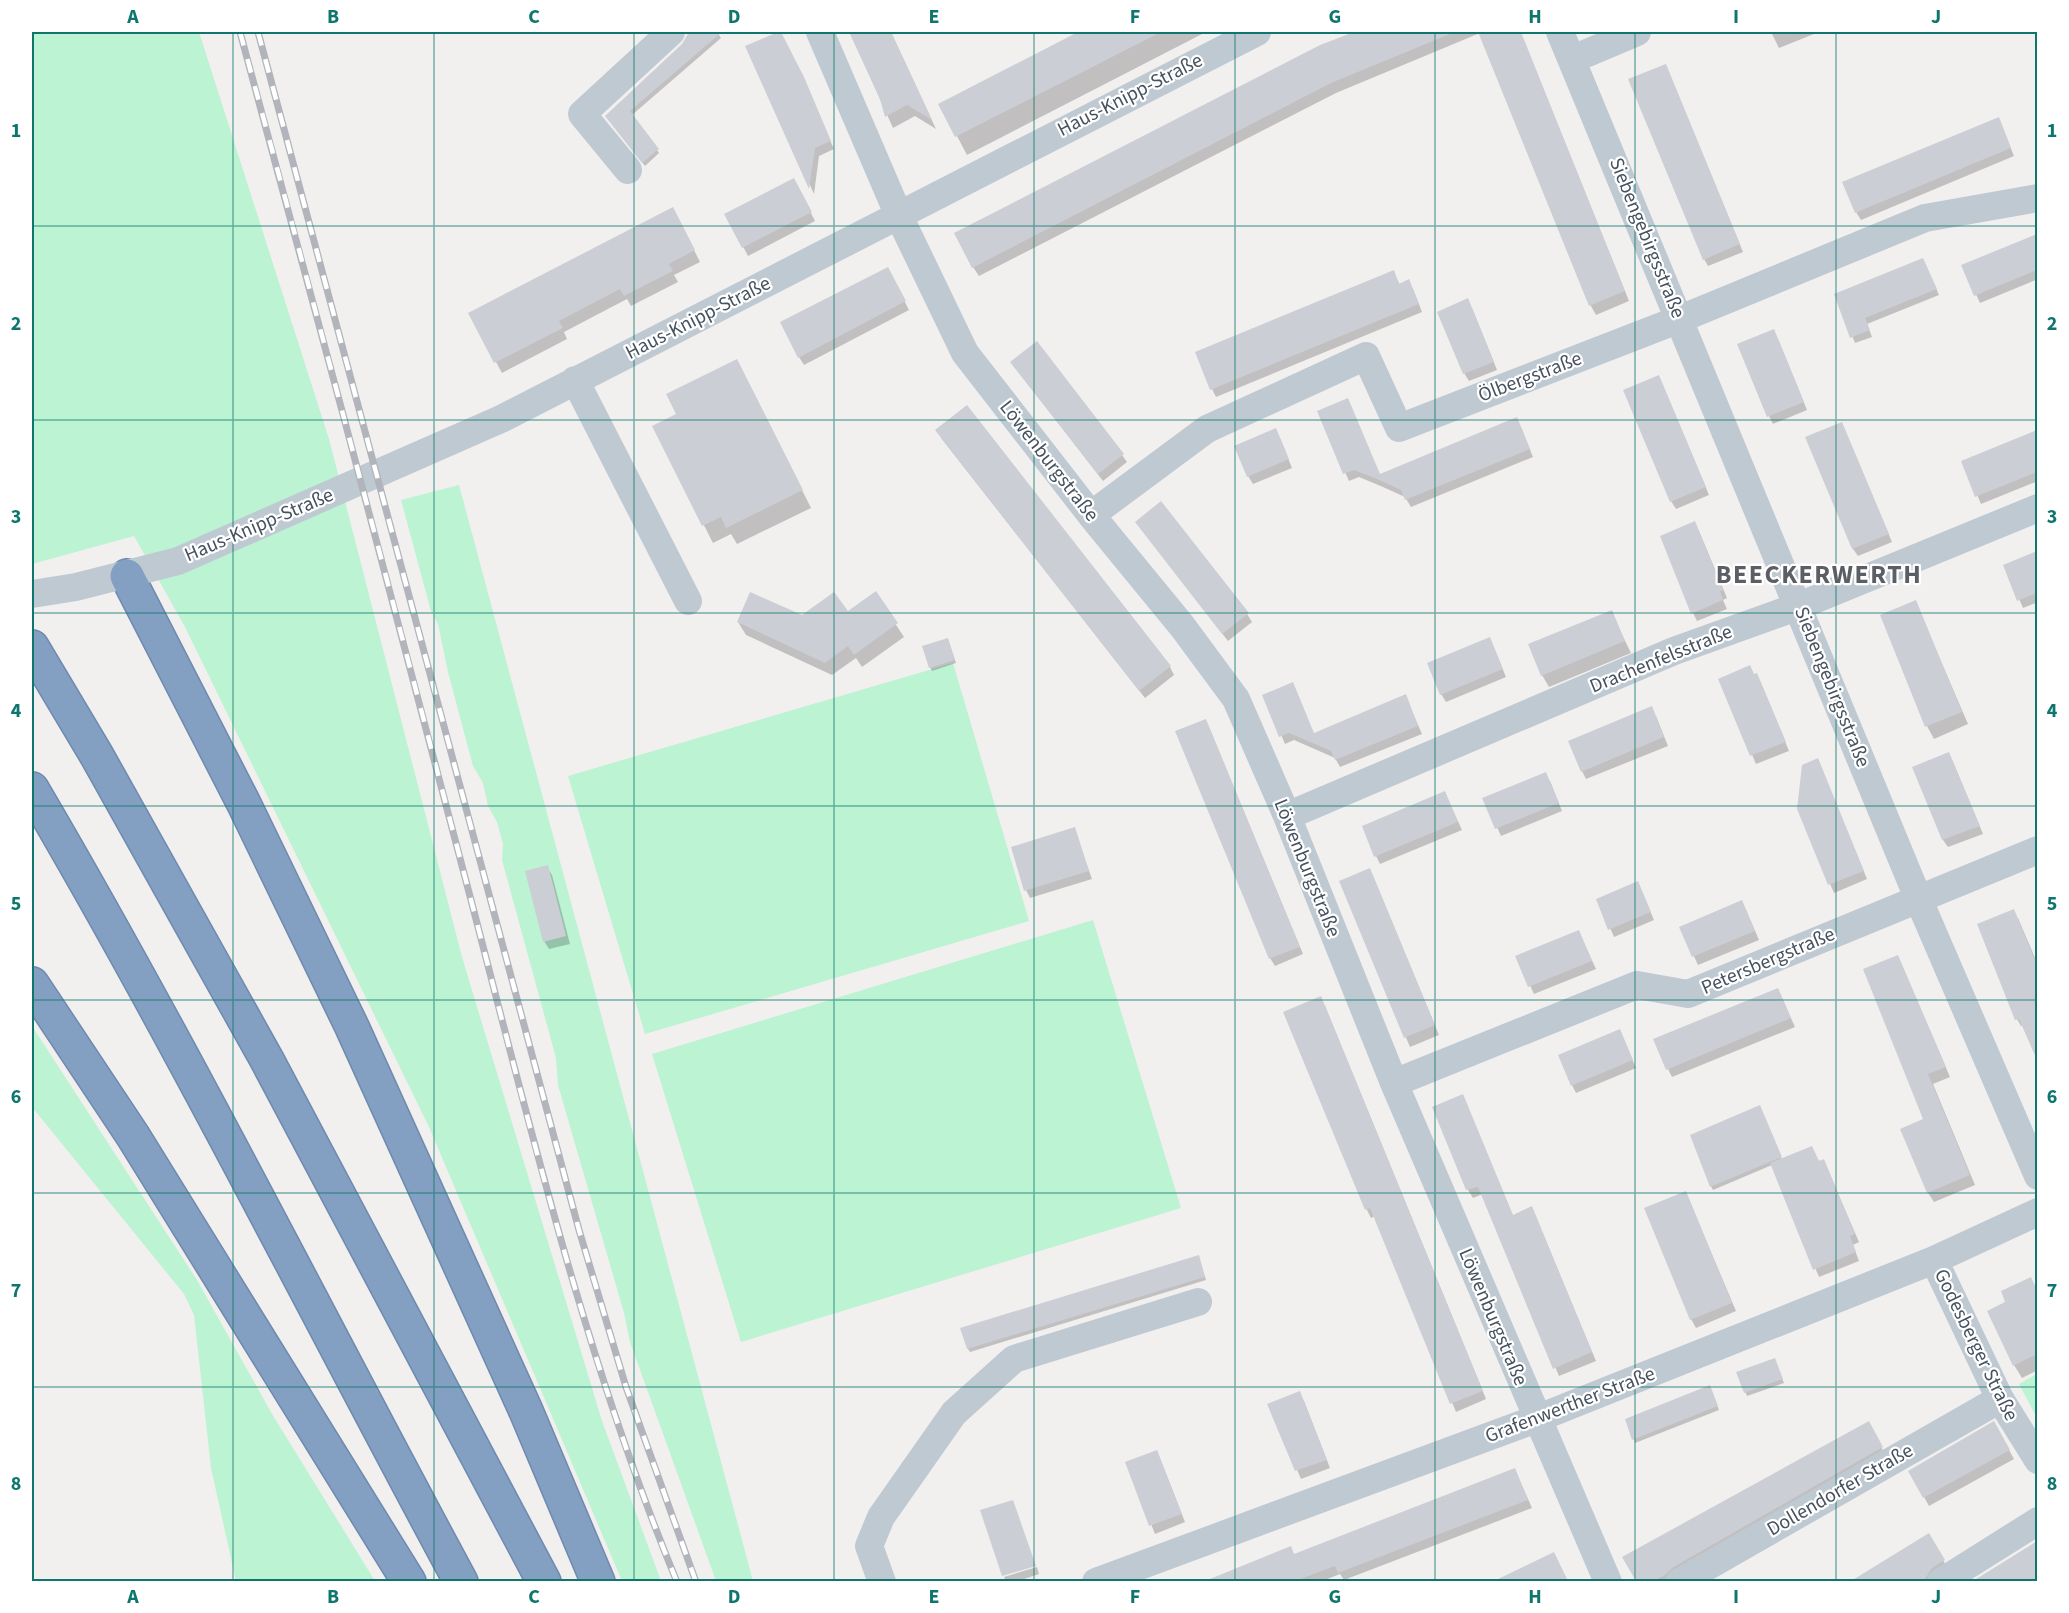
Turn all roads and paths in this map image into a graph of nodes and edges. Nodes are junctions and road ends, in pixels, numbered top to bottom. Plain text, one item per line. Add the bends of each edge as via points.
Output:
1 (671, 32) edge
2 (820, 32) edge
3 (1257, 32) edge
4 (1560, 32) edge
5 (1636, 32) edge
6 (1573, 58) junction
7 (628, 170) dead end
8 (2037, 198) edge
9 (899, 216) junction
10 (1680, 319) junction
11 (575, 381) junction
12 (2037, 508) edge
13 (1091, 515) junction
14 (127, 576) junction
15 (32, 594) edge
16 (688, 601) dead end
17 (1799, 606) junction
18 (33, 649) edge
19 (32, 789) edge
20 (1287, 816) junction
21 (2037, 850) edge
22 (1918, 898) junction
23 (32, 984) edge
24 (1394, 1083) junction
25 (2037, 1176) edge
26 (2037, 1212) edge
27 (1934, 1260) junction
28 (1198, 1302) dead end
29 (2000, 1400) junction
30 (1536, 1419) junction
31 (2037, 1460) edge
32 (2037, 1521) edge
33 (409, 1581) edge
34 (461, 1581) edge
35 (544, 1581) edge
36 (598, 1581) edge
37 (882, 1581) edge
38 (1096, 1581) edge
39 (1608, 1581) edge
40 (1680, 1581) edge
41 (1941, 1581) edge

1 - 7 street via 582,114
2 - 9 street, Löwenburgstraße
3 - 9 street, Haus-Knipp-Straße
4 - 6 street, Siebengebirgsstraße
5 - 6 street
6 - 10 street, Siebengebirgsstraße
8 - 10 street, Ölbergstraße via 1925,218
9 - 11 street, Haus-Knipp-Straße
9 - 13 street, Löwenburgstraße via 965,353
10 - 13 street, Ölbergstraße via 1400,428 1366,356 1207,429
10 - 17 street, Siebengebirgsstraße
11 - 14 street, Haus-Knipp-Straße via 501,419 294,511 178,561
11 - 16 street
12 - 17 street, Drachenfelsstraße
13 - 20 street, Löwenburgstraße via 1236,699
14 - 15 street, Haus-Knipp-Straße
14 - 36 highway via 352,1027 526,1411
17 - 20 street, Drachenfelsstraße via 1674,651
17 - 22 street, Siebengebirgsstraße
18 - 35 highway via 267,1060
19 - 34 highway via 188,1069
20 - 24 street, Löwenburgstraße
21 - 22 street, Petersbergstraße
22 - 24 street, Petersbergstraße via 1689,994 1637,985
22 - 25 street, Siebengebirgsstraße
23 - 33 highway via 133,1136
24 - 30 street, Löwenburgstraße
26 - 27 street, Grafenwerther Straße
27 - 29 street, Godesberger Straße
27 - 30 street, Grafenwerther Straße
28 - 37 street via 1014,1359 980,1389 954,1413 881,1517 869,1546
29 - 31 street, Godesberger Straße
29 - 40 street, Dollendorfer Straße
30 - 38 street, Grafenwerther Straße
30 - 39 street, Löwenburgstraße
32 - 41 street

